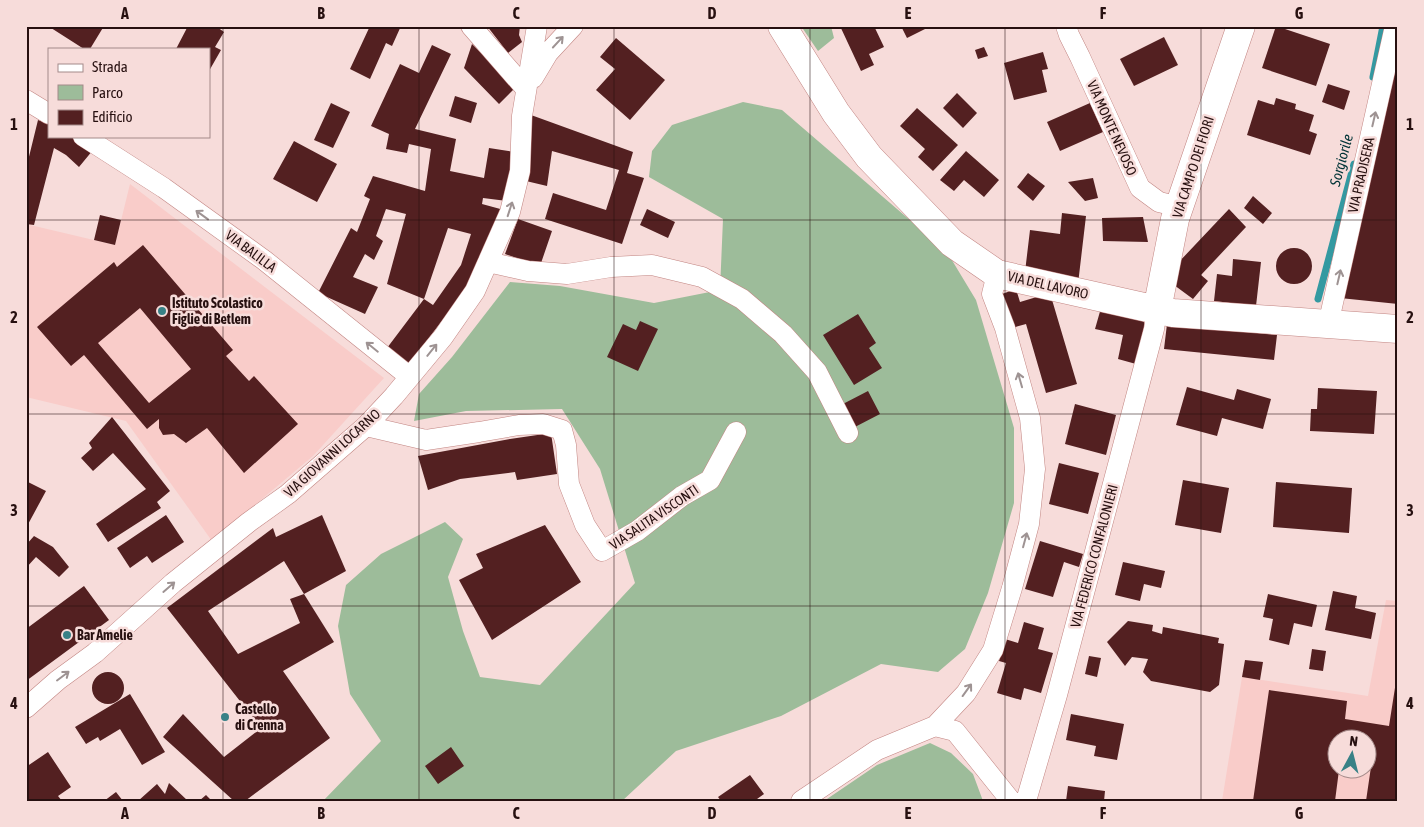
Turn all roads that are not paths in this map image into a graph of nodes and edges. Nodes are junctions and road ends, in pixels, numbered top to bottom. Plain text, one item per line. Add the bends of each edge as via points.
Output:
1 (471, 26) edge
2 (537, 26) edge
3 (573, 26) edge
4 (782, 26) edge
5 (1066, 26) edge
6 (1241, 26) edge
7 (1395, 26) edge
8 (526, 89) junction
9 (26, 100) edge
10 (48, 113) edge
11 (87, 138) edge
12 (1180, 207) junction
13 (488, 262) junction
14 (997, 274) junction
15 (1157, 310) junction
16 (1328, 325) junction
17 (1398, 329) edge
18 (410, 377) junction
19 (366, 426) junction
20 (736, 432) dead end
21 (848, 433) dead end
22 (26, 708) edge
23 (935, 726) junction
24 (801, 801) edge
25 (1011, 801) edge
26 (1026, 801) edge

1 - 8 street
2 - 8 street, VIA GIOVANNI LOCARNO
8 -> 3 street via 548,53
4 - 14 street, VIA DEL LAVORO via 836,113 869,157 952,243
5 - 12 street, VIA MONTE NEVOSO via 1140,188 1158,202
6 - 12 street, VIA CAMPO DEI FIORI
16 -> 7 street, VIA PRADISERA
13 -> 8 street, VIA GIOVANNI LOCARNO via 510,212 520,171
9 - 10 street
18 -> 11 street, VIA BALILLA via 264,260 164,188
12 - 15 street, VIA CAMPO DEI FIORI
18 -> 13 street, VIA GIOVANNI LOCARNO via 475,291
13 - 21 street via 528,271 567,274 652,265 702,277 742,299 784,334 817,372
14 - 15 street, VIA DEL LAVORO
23 -> 14 street via 966,693 993,650 1029,524 1034,469 1030,418 992,294
15 - 16 street, VIA DEL LAVORO
15 - 26 street, VIA FEDERICO CONFALONIERI via 1057,695
16 - 17 street, VIA DEL LAVORO
18 - 19 street, VIA GIOVANNI LOCARNO
19 - 20 street, VIA SALITA VISCONTI via 426,440 520,425 544,424 562,430 569,484 585,525 602,551 710,480
22 -> 19 street, VIA GIOVANNI LOCARNO via 95,653 173,583 288,494
23 - 24 street via 877,750
23 - 25 street via 955,731

